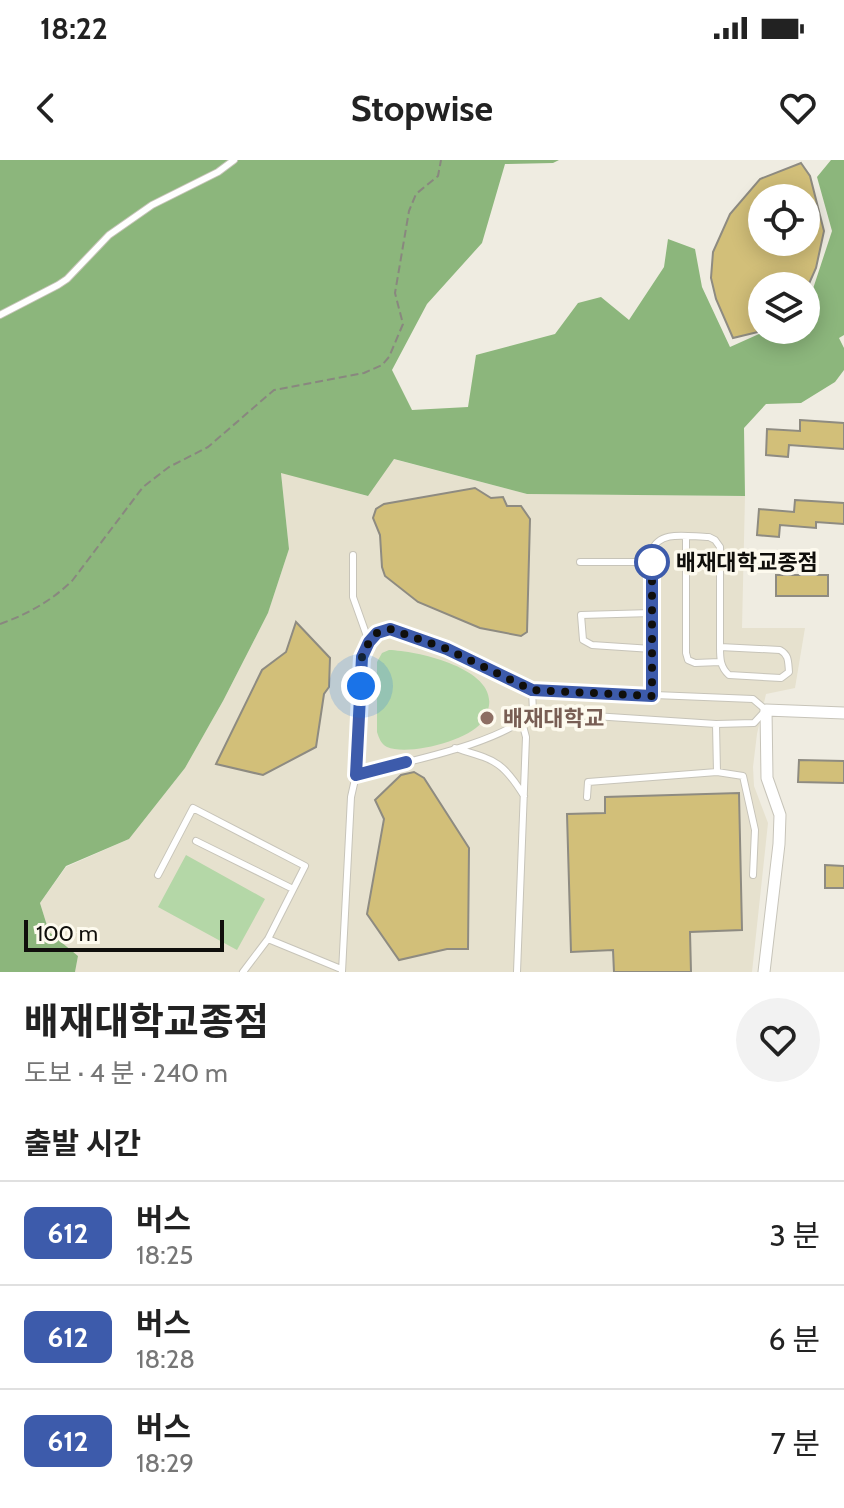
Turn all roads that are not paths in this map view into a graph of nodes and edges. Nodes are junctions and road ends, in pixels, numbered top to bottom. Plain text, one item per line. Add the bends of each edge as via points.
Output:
1 (234, 160) edge
2 (0, 315) edge
3 (686, 537) junction
4 (353, 555) dead end
5 (580, 562) dead end
6 (652, 562) junction
7 (652, 613) junction
8 (369, 642) junction
9 (720, 647) junction
10 (652, 649) junction
11 (720, 662) junction
12 (532, 690) junction
13 (652, 696) junction
14 (766, 710) junction
15 (533, 712) junction
16 (844, 713) edge
17 (522, 722) junction
18 (716, 724) junction
19 (455, 748) junction
20 (717, 772) junction
21 (356, 775) junction
22 (524, 796) junction
23 (587, 797) dead end
24 (196, 841) dead end
25 (158, 875) dead end
26 (753, 875) dead end
27 (293, 889) junction
28 (268, 939) junction
29 (342, 970) edge
30 (243, 972) edge
31 (517, 972) edge
32 (764, 972) edge

1 - 2 lane via 152,205 109,235 67,279
3 - 6 lane via 661,537
3 - 9 lane via 709,537 720,547
3 - 11 lane via 686,653 695,663
4 - 8 lane via 353,597
5 - 6 lane
6 - 7 lane
7 - 10 lane
7 - 10 lane via 581,615 583,640 592,645
8 - 12 lane via 390,629 447,649
8 - 21 lane via 362,657
9 - 11 lane
9 - 11 lane via 780,650 788,658 789,672 781,678 729,675
10 - 13 lane
12 - 13 lane
12 - 15 lane
13 - 14 lane via 753,699
14 - 16 street
14 - 18 lane via 754,723
14 - 32 street via 767,778 780,815
15 - 17 lane
15 - 18 lane
17 - 19 lane
17 - 22 lane
18 - 20 lane
19 - 21 lane
19 - 22 lane via 507,769
20 - 23 lane via 588,782
20 - 26 lane via 743,776 755,830
21 - 29 lane
22 - 31 lane
24 - 27 lane
25 - 27 lane via 193,808 305,866
27 - 28 lane
28 - 29 lane
28 - 30 lane

